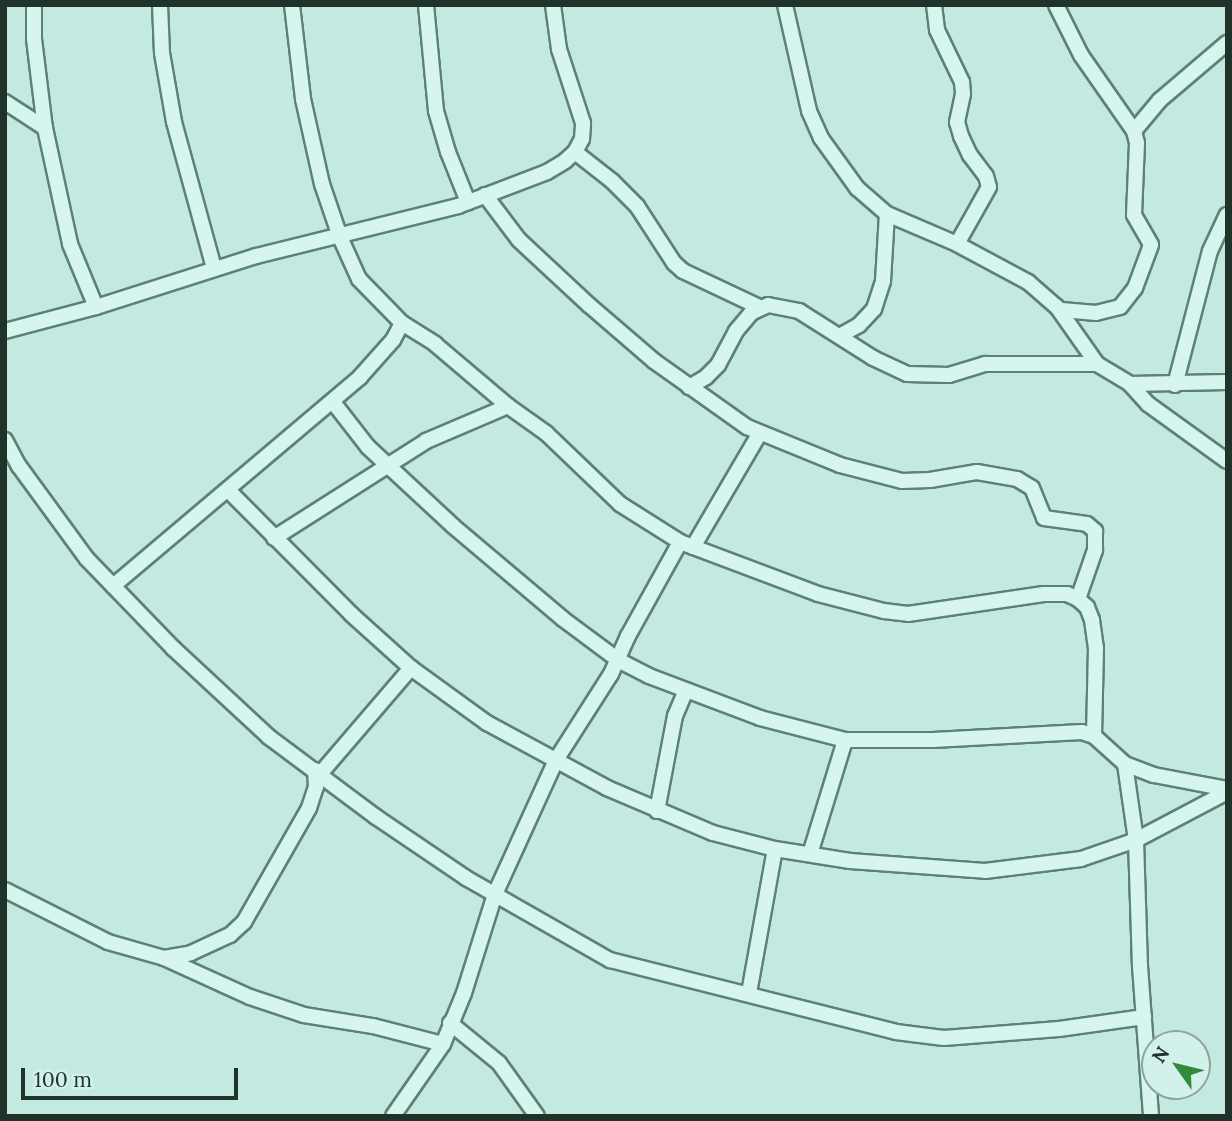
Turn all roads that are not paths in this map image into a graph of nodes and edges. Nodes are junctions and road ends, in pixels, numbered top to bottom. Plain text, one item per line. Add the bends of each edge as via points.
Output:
1 (34, 5) edge
2 (160, 5) edge
3 (292, 5) edge
4 (426, 5) edge
5 (553, 5) edge
6 (785, 5) edge
7 (934, 5) edge
8 (1056, 5) edge
9 (1227, 43) edge
10 (5, 102) edge
11 (45, 128) junction
12 (1134, 131) junction
13 (575, 152) junction
14 (485, 195) junction
15 (468, 202) junction
16 (887, 214) junction
17 (1227, 215) edge
18 (340, 237) junction
19 (957, 244) junction
20 (215, 268) junction
21 (96, 307) junction
22 (759, 307) junction
23 (1059, 310) junction
24 (402, 323) junction
25 (5, 331) edge
26 (841, 335) junction
27 (1097, 364) junction
28 (1227, 382) edge
29 (1130, 384) junction
30 (1175, 385) junction
31 (689, 387) junction
32 (333, 402) junction
33 (508, 407) junction
34 (760, 433) junction
35 (6, 442) edge
36 (1227, 461) edge
37 (388, 464) junction
38 (228, 490) junction
39 (274, 538) junction
40 (686, 544) junction
41 (113, 586) junction
42 (1079, 599) junction
43 (618, 660) junction
44 (411, 667) junction
45 (686, 690) junction
46 (1094, 736) junction
47 (845, 740) junction
48 (556, 760) junction
49 (1125, 764) junction
50 (317, 772) junction
51 (1227, 790) edge
52 (657, 811) junction
53 (1136, 839) junction
54 (775, 849) junction
55 (810, 854) junction
56 (5, 890) edge
57 (495, 894) junction
58 (164, 958) junction
59 (749, 993) junction
60 (1144, 1017) junction
61 (450, 1023) junction
62 (443, 1044) junction
63 (393, 1116) edge
64 (537, 1116) edge
65 (1151, 1116) edge

1 - 11 street via 33,39
2 - 20 street via 162,53 174,122
3 - 18 street via 303,99 322,184
4 - 15 street via 436,111
5 - 13 street via 559,49 583,123
6 - 16 street via 809,111 821,138 858,188
7 - 19 street via 937,30 962,82 959,129 989,187
8 - 12 street via 1081,55
9 - 12 street via 1160,100
10 - 11 street
11 - 21 street via 70,244
12 - 23 street via 1134,215 1151,245 1144,267 1120,306 1096,313
13 - 14 street via 547,172
13 - 22 street via 637,206 683,271
14 - 15 street
14 - 31 street via 519,240
15 - 18 street
16 - 19 street
16 - 26 street via 883,281 874,309
17 - 30 street via 1210,251
18 - 20 street
18 - 24 street via 359,279
19 - 23 street via 1028,282
20 - 21 street
21 - 25 street
22 - 26 street via 791,308
22 - 31 street via 737,331 718,365
23 - 27 street
24 - 32 street via 383,354
24 - 33 street via 435,344
26 - 27 street via 873,358 907,374 948,375 985,364
27 - 29 street
28 - 30 street
29 - 30 street
29 - 36 street via 1148,404
31 - 34 street
32 - 37 street via 368,447
32 - 38 street
33 - 37 street via 426,441
33 - 40 street via 546,433 620,504
34 - 40 street
34 - 42 street via 840,465 902,481 977,472 1026,482 1044,518 1087,524 1095,531 1095,550
35 - 41 street via 87,559
37 - 39 street
37 - 43 street via 453,526
38 - 39 street
38 - 41 street
39 - 44 street
40 - 42 street via 818,594 884,611 908,614 1044,594
40 - 43 street via 628,636
41 - 50 street via 259,728
42 - 46 street via 1092,620 1096,648
43 - 45 street
43 - 48 street
44 - 48 street via 487,723
44 - 50 street
45 - 47 street via 760,718
45 - 52 street via 675,716
46 - 47 street via 1063,731 933,740
46 - 49 street
47 - 55 street
48 - 52 street
48 - 57 street
49 - 51 street
49 - 53 street
50 - 57 street via 386,824
50 - 58 street via 309,808 239,929 191,953
51 - 53 street
52 - 54 street via 713,833
53 - 55 street via 1081,859 985,872
53 - 60 street
54 - 55 street
54 - 59 street
56 - 58 street via 108,942
57 - 59 street via 610,960
57 - 61 street
58 - 62 street via 250,998 304,1015
59 - 60 street via 895,1032 944,1038
60 - 65 street
61 - 62 street
61 - 64 street via 499,1063
62 - 63 street

